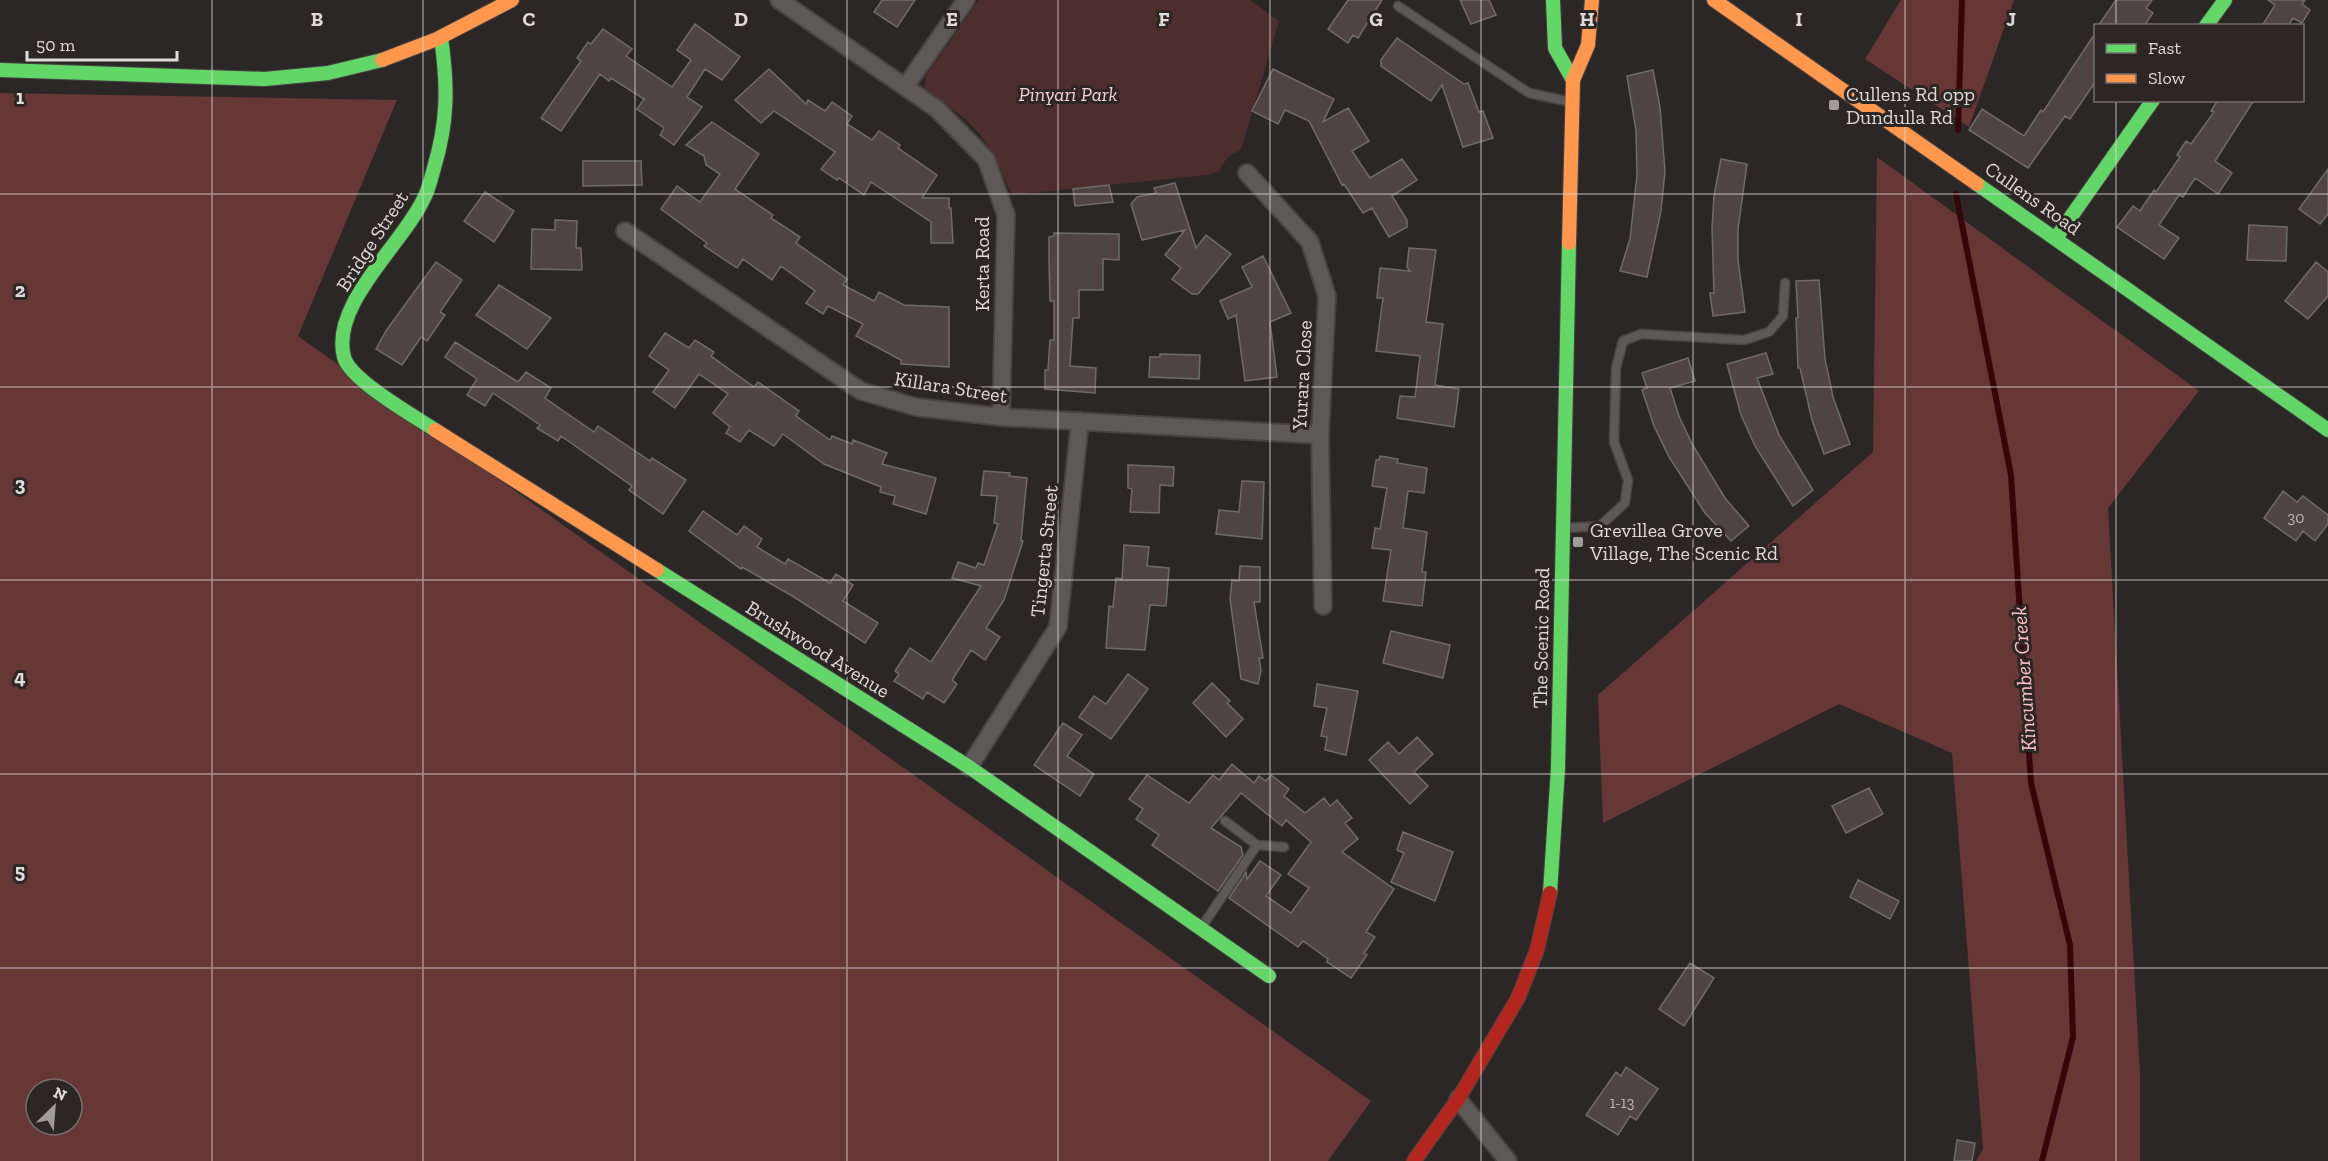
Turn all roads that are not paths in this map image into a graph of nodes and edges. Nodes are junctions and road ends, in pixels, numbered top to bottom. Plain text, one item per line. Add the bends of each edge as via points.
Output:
1 (512, 0) edge
2 (779, 0) edge
3 (966, 0) edge
4 (1553, 0) edge
5 (1592, 0) edge
6 (1714, 0) edge
7 (2225, 0) edge
8 (1398, 6) dead end
9 (2207, 24) edge
10 (441, 38) junction
11 (0, 70) edge
12 (1573, 80) junction
13 (905, 87) junction
14 (1572, 102) junction
15 (2152, 102) edge
16 (1247, 173) dead end
17 (625, 231) dead end
18 (2056, 238) junction
19 (1785, 283) dead end
20 (344, 358) joint
21 (1001, 417) junction
22 (1080, 422) junction
23 (2328, 430) edge
24 (1320, 435) junction
25 (1563, 529) junction
26 (1323, 606) dead end
27 (969, 767) junction
28 (1225, 821) dead end
29 (1257, 845) junction
30 (1284, 847) dead end
31 (1201, 928) junction
32 (1269, 976) dead end
33 (1458, 1099) junction
34 (1414, 1161) edge
35 (1508, 1161) edge

1 - 10 main road
2 - 13 street, Kerta Road
3 - 13 street
4 - 12 main road via 1555,48
5 - 12 main road, The Scenic Road via 1588,45
6 - 18 main road, Cullens Road
7 - 9 main road
8 - 14 lane via 1529,93
10 - 11 main road via 359,66 300,77 244,80
10 - 20 main road, Bridge Street via 448,94 441,148 424,199 349,314 343,338
12 - 14 main road, The Scenic Road
13 - 21 street, Kerta Road via 937,109 986,159 1006,215
14 - 25 main road, The Scenic Road
15 - 18 main road
16 - 24 street, Yurara Close via 1310,242 1327,296
17 - 21 street, Killara Street via 861,391 916,407
18 - 23 main road, Cullens Road
19 - 25 lane via 1783,316 1769,333 1744,340 1641,334 1623,341 1616,368 1614,442 1628,480 1625,503 1600,526
20 - 27 main road, Brushwood Avenue via 361,379 402,409
21 - 22 street, Killara Street
22 - 24 street, Killara Street
22 - 27 street, Tingerta Street via 1058,627
24 - 26 street, Yurara Close
25 - 33 main road, The Scenic Road via 1558,768 1550,893 1537,950 1518,998
27 - 31 main road, Brushwood Avenue
28 - 29 lane
29 - 30 lane
29 - 31 lane
31 - 32 main road, Brushwood Avenue
33 - 34 main road, The Scenic Road
33 - 35 street

